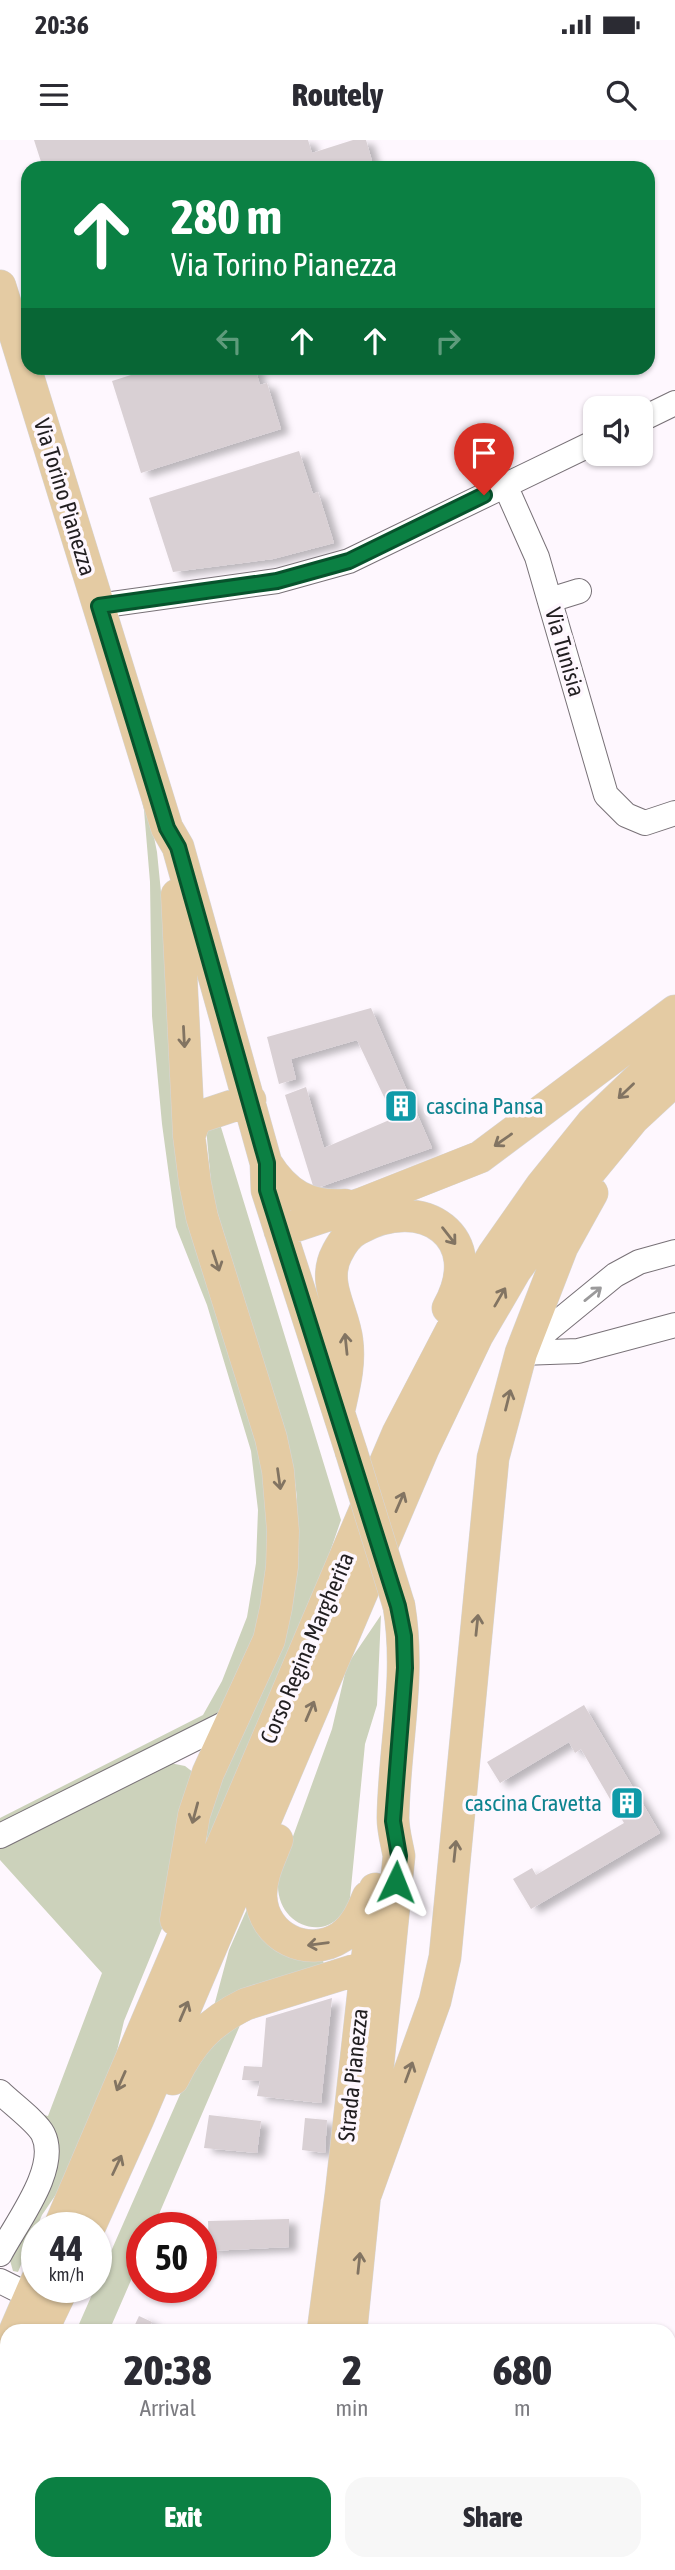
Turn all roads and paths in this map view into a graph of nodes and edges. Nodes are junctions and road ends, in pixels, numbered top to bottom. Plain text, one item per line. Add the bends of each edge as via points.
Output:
1 (0, 286) edge
2 (20, 323) edge
3 (35, 375) edge
4 (675, 403) edge
5 (653, 414) edge
6 (583, 448) edge
7 (505, 485) junction
8 (579, 592) dead end
9 (550, 600) junction
10 (99, 606) junction
11 (675, 813) edge
12 (167, 828) junction
13 (177, 895) junction
14 (675, 1011) edge
15 (675, 1044) edge
16 (675, 1080) edge
17 (240, 1102) junction
18 (633, 1119) junction
19 (189, 1136) junction
20 (267, 1176) junction
21 (361, 1204) junction
22 (280, 1231) junction
23 (675, 1252) edge
24 (675, 1325) edge
25 (521, 1353) junction
26 (339, 1411) junction
27 (398, 1433) junction
28 (232, 1720) junction
29 (296, 1743) junction
30 (167, 1752) junction
31 (208, 1773) junction
32 (393, 1821) junction
33 (0, 1836) edge
34 (376, 1880) junction
35 (377, 1963) junction
36 (319, 1982) junction
37 (158, 1998) junction
38 (361, 2004) junction
39 (0, 2092) edge
40 (138, 2119) junction
41 (368, 2133) junction
42 (66, 2212) edge
43 (96, 2212) edge
44 (0, 2254) edge
45 (0, 2281) edge
46 (21, 2285) edge
47 (23, 2303) edge
48 (27, 2303) edge
49 (55, 2303) edge
50 (65, 2303) edge
51 (10, 2324) edge
52 (18, 2324) edge
53 (46, 2324) edge
54 (60, 2324) edge
55 (325, 2324) edge
56 (352, 2324) edge

1 - 2 main road, Via Torino Pianezza
3 - 10 main road, Via Torino Pianezza
4 - 5 street
6 - 7 street
7 - 9 street, Via Tunisia via 537,557
7 - 10 street via 349,561 277,581
8 - 9 street
9 - 11 street, Via Tunisia via 606,795 626,815 645,823
10 - 12 main road, Via Torino Pianezza
12 - 13 main road, Via Torino Pianezza
12 - 17 main road, Via Torino Pianezza via 178,847
13 - 17 main road, Via Torino Pianezza via 189,956
13 -> 19 main road
14 -> 21 main road via 480,1157
15 -> 27 main road, Corso Regina Margherita via 592,1123 542,1185 486,1267
16 - 18 main road, Corso Regina Margherita
17 - 19 main road via 196,1118
17 - 20 main road, Via Torino Pianezza
18 - 25 main road via 562,1247
29 -> 18 main road, Corso Regina Margherita via 477,1336 515,1271 563,1204
19 -> 28 main road via 202,1217 267,1425 282,1499 282,1567 269,1640
20 - 21 main road via 316,1204
20 - 22 main road, Strada Pianezza
21 - 22 main road
22 - 26 main road, Strada Pianezza
25 -> 23 street via 615,1275 639,1262
24 - 25 street via 578,1351
41 -> 25 main road via 435,2001 445,1957 493,1458
26 -> 27 main road via 348,1373 347,1339 331,1282 334,1258 358,1229 401,1215 421,1217 441,1226 453,1241 461,1276 454,1297 406,1381
26 - 32 main road, Strada Pianezza, bridge via 404,1636
27 - 37 main road, Corso Regina Margherita
28 - 30 street, Corso Regina Margherita
28 - 31 main road
34 -> 29 main road via 356,1922 331,1942 295,1944 267,1920 261,1886 283,1827
40 -> 29 main road, Corso Regina Margherita
30 - 31 street
30 - 33 street, Corso Regina Margherita
31 -> 37 main road via 194,1815
32 - 34 main road, Strada Pianezza via 379,1854
32 - 35 main road, Strada Pianezza via 399,1856
34 - 35 main road, Strada Pianezza
35 - 36 main road
35 - 38 main road, Strada Pianezza
35 - 41 main road, Strada Pianezza
36 - 38 main road via 343,1985
36 - 40 main road via 246,2004 216,2021 190,2048 167,2092
37 -> 42 main road, Corso Regina Margherita
38 - 41 main road, Strada Pianezza
39 - 44 street via 43,2132 48,2151 46,2169
43 -> 40 main road, Corso Regina Margherita
41 - 55 main road, Strada Pianezza
56 -> 41 main road
45 - 46 street
47 - 51 main road
48 - 52 main road
49 - 53 main road
50 - 54 main road

